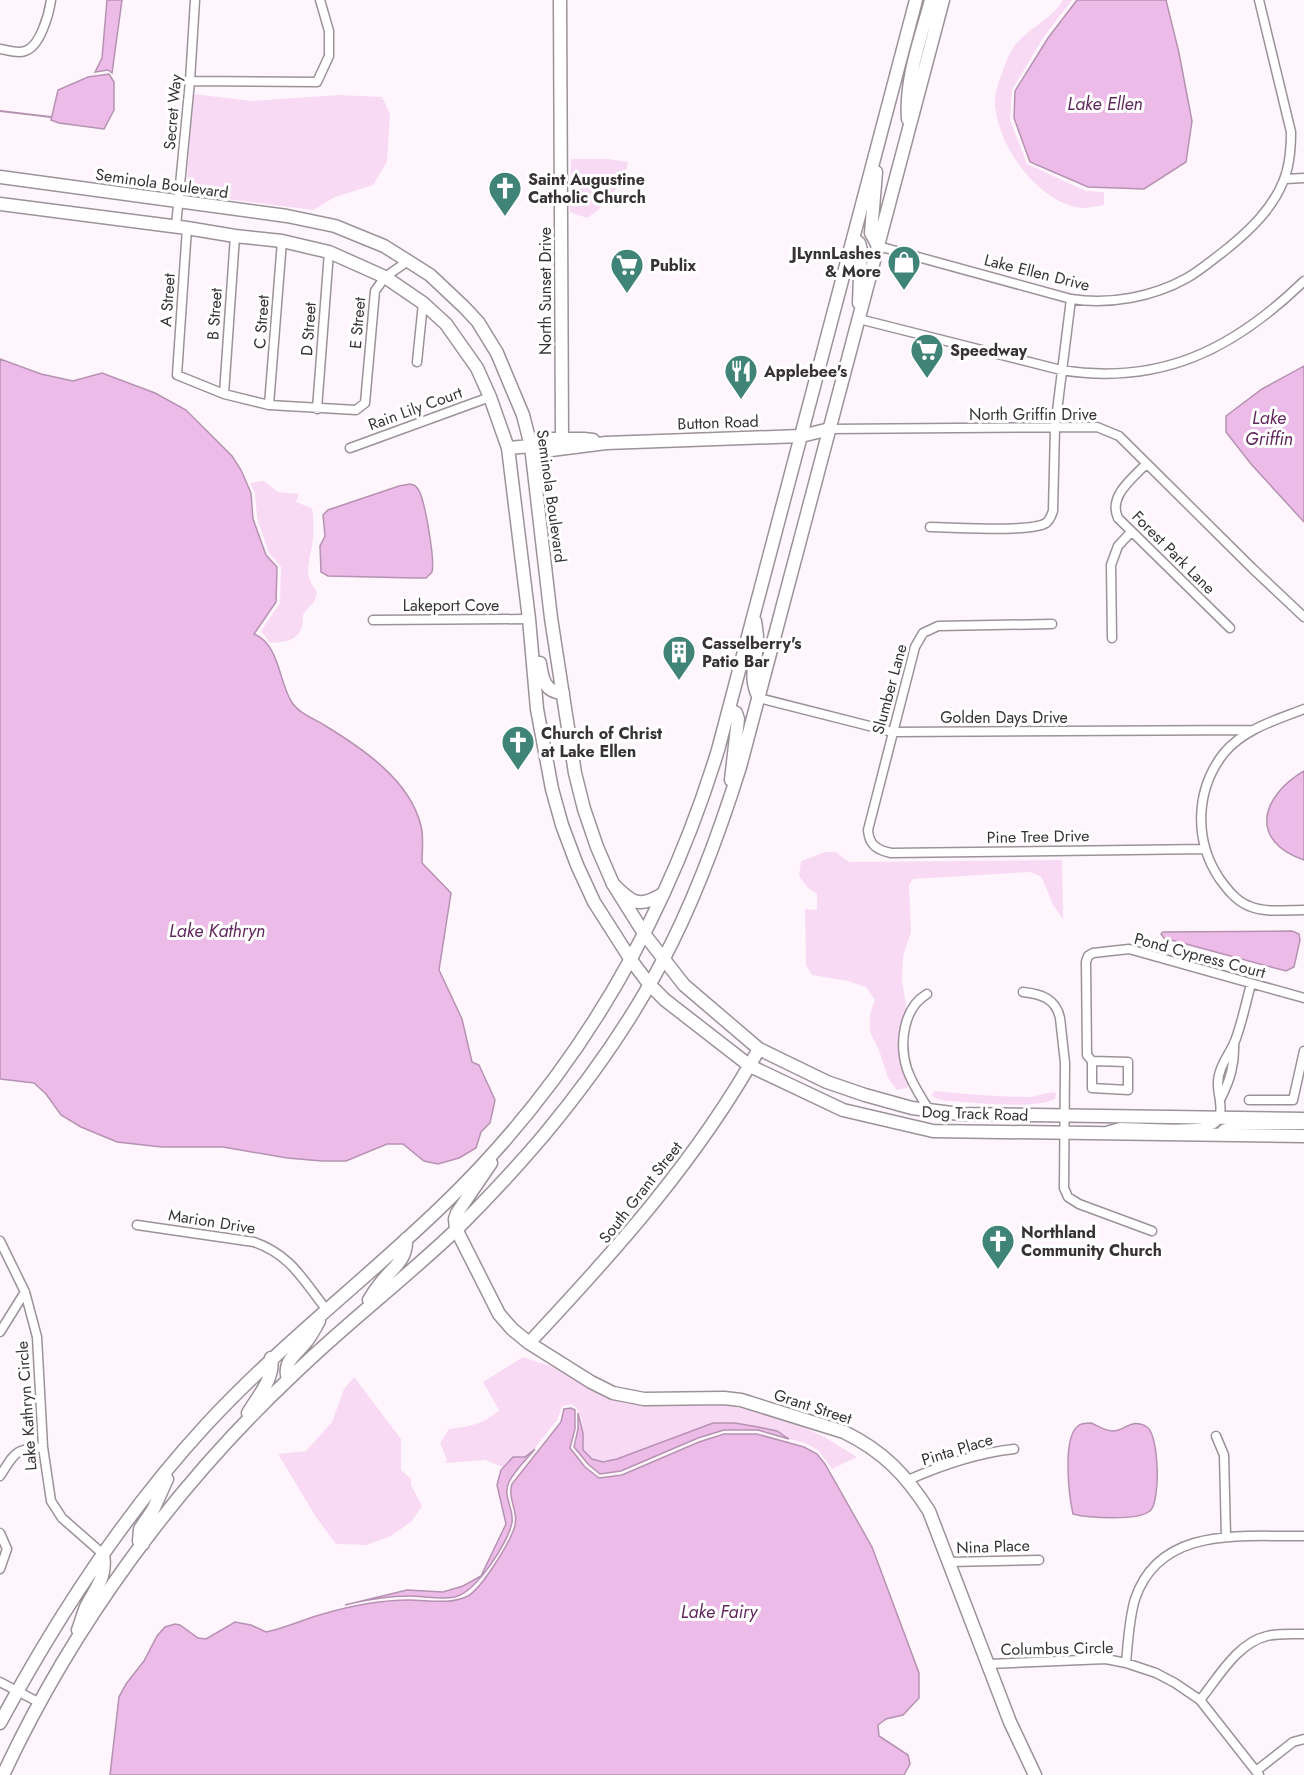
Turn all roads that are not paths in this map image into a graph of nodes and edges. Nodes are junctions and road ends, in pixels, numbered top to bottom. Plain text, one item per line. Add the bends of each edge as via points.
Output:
1 (51, 0) edge
2 (195, 0) edge
3 (320, 0) edge
4 (560, 0) edge
5 (916, 0) edge
6 (931, 0) edge
7 (943, 0) edge
8 (1259, 0) edge
9 (0, 49) edge
10 (190, 81) junction
11 (909, 129) junction
12 (877, 150) junction
13 (0, 177) edge
14 (1304, 178) edge
15 (1285, 179) junction
16 (179, 202) junction
17 (0, 204) edge
18 (182, 227) junction
19 (234, 236) junction
20 (853, 238) junction
21 (282, 241) junction
22 (878, 246) junction
23 (329, 252) junction
24 (408, 261) junction
25 (385, 277) junction
26 (1304, 280) edge
27 (1071, 299) junction
28 (423, 303) junction
29 (859, 319) junction
30 (417, 362) dead end
31 (1061, 370) junction
32 (224, 394) junction
33 (490, 397) junction
34 (269, 405) junction
35 (317, 409) junction
36 (1055, 427) junction
37 (830, 429) junction
38 (801, 436) junction
39 (562, 438) junction
40 (606, 443) junction
41 (531, 446) junction
42 (350, 448) dead end
43 (507, 448) junction
44 (1146, 464) junction
45 (930, 527) dead end
46 (1131, 532) junction
47 (754, 610) junction
48 (1304, 617) edge
49 (529, 619) junction
50 (372, 620) dead end
51 (1052, 624) dead end
52 (1230, 628) dead end
53 (1112, 638) dead end
54 (563, 693) junction
55 (759, 698) junction
56 (729, 709) junction
57 (1304, 709) edge
58 (1253, 730) junction
59 (894, 732) junction
60 (729, 802) junction
61 (873, 846) joint
62 (1205, 849) junction
63 (613, 884) junction
64 (665, 892) junction
65 (1304, 910) edge
66 (645, 935) junction
67 (631, 960) junction
68 (663, 960) junction
69 (650, 984) junction
70 (1251, 984) junction
71 (1023, 992) dead end
72 (927, 994) dead end
73 (1304, 998) edge
74 (1234, 1043) junction
75 (759, 1048) junction
76 (1304, 1051) edge
77 (1092, 1062) junction
78 (750, 1066) junction
79 (1222, 1066) junction
80 (1233, 1069) junction
81 (1221, 1098) junction
82 (1249, 1100) dead end
83 (929, 1110) junction
84 (1065, 1116) junction
85 (1218, 1118) junction
86 (1304, 1119) edge
87 (1304, 1125) edge
88 (1065, 1132) junction
89 (1096, 1133) junction
90 (1218, 1134) junction
91 (1304, 1136) edge
92 (503, 1141) junction
93 (137, 1225) dead end
94 (456, 1229) junction
95 (1152, 1231) dead end
96 (406, 1239) junction
97 (0, 1241) edge
98 (25, 1292) junction
99 (326, 1309) junction
100 (355, 1317) junction
101 (0, 1332) edge
102 (529, 1343) junction
103 (271, 1359) junction
104 (288, 1379) junction
105 (239, 1429) junction
106 (1216, 1436) dead end
107 (43, 1447) junction
108 (1014, 1449) dead end
109 (175, 1461) junction
110 (0, 1476) edge
111 (908, 1480) junction
112 (0, 1533) edge
113 (1304, 1536) edge
114 (1226, 1537) junction
115 (143, 1544) junction
116 (103, 1554) junction
117 (1039, 1560) dead end
118 (948, 1562) junction
119 (0, 1569) edge
120 (1304, 1634) edge
121 (71, 1651) junction
122 (1126, 1663) junction
123 (989, 1664) junction
124 (0, 1682) edge
125 (17, 1690) junction
126 (1200, 1700) junction
127 (40, 1703) junction
128 (0, 1723) edge
129 (1304, 1739) edge
130 (1257, 1773) edge
131 (3, 1775) edge
132 (1035, 1775) edge

1 - 9 street via 43,30 32,47 26,51
2 - 10 street, Secret Way
3 - 10 street via 329,31 329,56 317,82
4 - 39 main road, North Sunset Drive
5 - 12 main road
6 - 11 main road via 912,74 907,104
7 - 11 main road
8 - 15 street, Lake Ellen Drive via 1291,132
10 - 16 street, Secret Way
11 - 22 main road
12 - 20 main road
12 - 22 main road via 871,233
13 - 16 main road, Seminola Boulevard
14 - 15 street
15 - 27 street, Lake Ellen Drive via 1275,199 1243,236 1189,278 1112,301
16 - 18 street, Secret Way
16 - 24 main road, Seminola Boulevard via 335,226 384,246
17 - 18 main road
18 - 19 main road
18 - 32 street, A Street via 177,375
19 - 21 main road
19 - 32 street, B Street
20 - 29 main road via 861,250
20 - 38 main road
21 - 23 main road
21 - 34 street, C Street
22 - 27 street, Lake Ellen Drive
22 - 29 main road
23 - 25 main road
23 - 35 street, D Street
24 - 25 street
24 - 41 main road, Seminola Boulevard via 430,275 478,322 497,353 523,415
25 - 28 main road
25 - 35 street, E Street via 375,291 364,403 356,410
26 - 31 street via 1248,328 1203,354 1124,374
27 - 31 street
28 - 30 street
28 - 33 main road via 459,339
29 - 31 street
29 - 37 main road
31 - 36 street
32 - 34 street
33 - 42 street, Rain Lily Court
33 - 43 main road
34 - 35 street
36 - 37 street, North Griffin Drive
36 - 44 street, North Griffin Drive via 1097,427 1110,431
36 - 45 street via 1050,519 1025,528
37 - 38 main road, Button Road
37 - 55 main road
38 - 40 main road, Button Road
38 - 47 main road
39 - 40 main road, Button Road
39 - 41 main road, Button Road via 542,439
40 - 41 main road, Button Road via 543,451
41 - 43 main road, Button Road
41 - 54 main road, Seminola Boulevard
43 - 49 main road
44 - 46 street, Forest Park Lane via 1115,501 1118,518
44 - 48 street, North Griffin Drive
46 - 52 street, Forest Park Lane
46 - 53 street via 1118,546 1111,565
47 - 55 main road via 757,643 752,679
47 - 56 main road
49 - 50 street, Lakeport Cove
49 - 54 main road via 537,632 544,682 553,692
49 - 67 main road via 537,709 562,825 594,902
51 - 59 street, Slumber Lane via 938,626 923,633 915,647
54 - 63 main road, Seminola Boulevard via 584,808
55 - 59 street, Golden Days Drive
55 - 60 main road
56 - 60 main road via 736,713 738,724
56 - 64 main road via 704,793
57 - 58 street
58 - 59 street, Golden Days Drive
58 - 62 street via 1225,752 1207,783 1202,811
59 - 61 street, Slumber Lane via 868,830
60 - 68 main road
61 - 62 street, Pine Tree Drive via 891,852
62 - 65 street via 1225,887 1238,900 1264,910
63 - 64 main road via 630,901 640,903
63 - 66 main road, Seminola Boulevard
64 - 66 main road
66 - 67 main road
66 - 68 main road, Seminola Boulevard
67 - 69 main road
67 - 92 main road via 568,1060
68 - 69 main road
68 - 75 main road, Dog Track Road via 684,985
69 - 78 main road, Dog Track Road
69 - 94 main road via 569,1103 523,1160
70 - 73 street, Pond Cypress Court
70 - 74 street
70 - 77 street, Pond Cypress Court via 1129,950 1093,953 1086,962 1087,1055
71 - 84 street via 1050,1000 1059,1011 1065,1063
72 - 83 street via 908,1016 904,1060
74 - 79 street
74 - 80 street
75 - 78 main road, South Grant Street
75 - 83 main road, Dog Track Road via 827,1082
76 - 82 street via 1293,1100
77 - 77 street, Pond Cypress Court via 1092,1088 1128,1090 1128,1062
78 - 88 main road, Dog Track Road via 843,1110 925,1130
78 - 102 main road, South Grant Street via 668,1187
79 - 80 street
79 - 81 street via 1217,1083
80 - 81 street
81 - 85 street
83 - 84 main road, Dog Track Road
84 - 85 main road, Dog Track Road
84 - 88 street
85 - 86 main road, Dog Track Road
85 - 89 street via 1204,1128 1120,1127
87 - 90 street via 1240,1124
88 - 89 main road, Dog Track Road
88 - 95 street via 1064,1188 1068,1197
89 - 90 main road, Dog Track Road
90 - 91 main road, Dog Track Road
92 - 94 main road via 457,1213
92 - 96 main road
93 - 99 street, Marion Drive via 269,1247 290,1263
94 - 100 main road
94 - 102 main road, Grant Street via 499,1314
96 - 99 main road
96 - 100 main road via 402,1260
97 - 98 street, Lake Kathryn Circle
98 - 101 street
98 - 107 street, Lake Kathryn Circle via 39,1356
99 - 103 main road
99 - 104 main road via 307,1341 287,1363
100 - 104 main road
102 - 111 main road, Grant Street via 613,1393 644,1399 741,1400 844,1432 872,1448
103 - 105 main road via 270,1378
103 - 109 main road
104 - 105 main road
105 - 115 main road
106 - 114 street via 1224,1455
107 - 110 street via 19,1451
107 - 116 street, Lake Kathryn Circle via 56,1509
108 - 111 street, Pinta Place via 940,1466
109 - 115 main road via 140,1529
109 - 116 main road
111 - 118 main road, Grant Street via 929,1511
112 - 119 street via 7,1549
113 - 114 street, Columbus Circle
114 - 122 street, Columbus Circle via 1180,1547 1154,1566 1135,1599
115 - 121 main road
116 - 121 main road via 104,1576 86,1607
116 - 125 main road
117 - 118 street, Nina Place
118 - 123 main road, Grant Street
120 - 126 street via 1278,1634 1252,1642
121 - 127 main road
122 - 123 street, Columbus Circle via 1106,1659
122 - 126 street, Columbus Circle via 1156,1673
123 - 132 main road, Grant Street
124 - 125 street
125 - 127 street
125 - 128 main road
126 - 130 street, Columbus Circle
127 - 131 main road
129 - 130 street via 1293,1742

